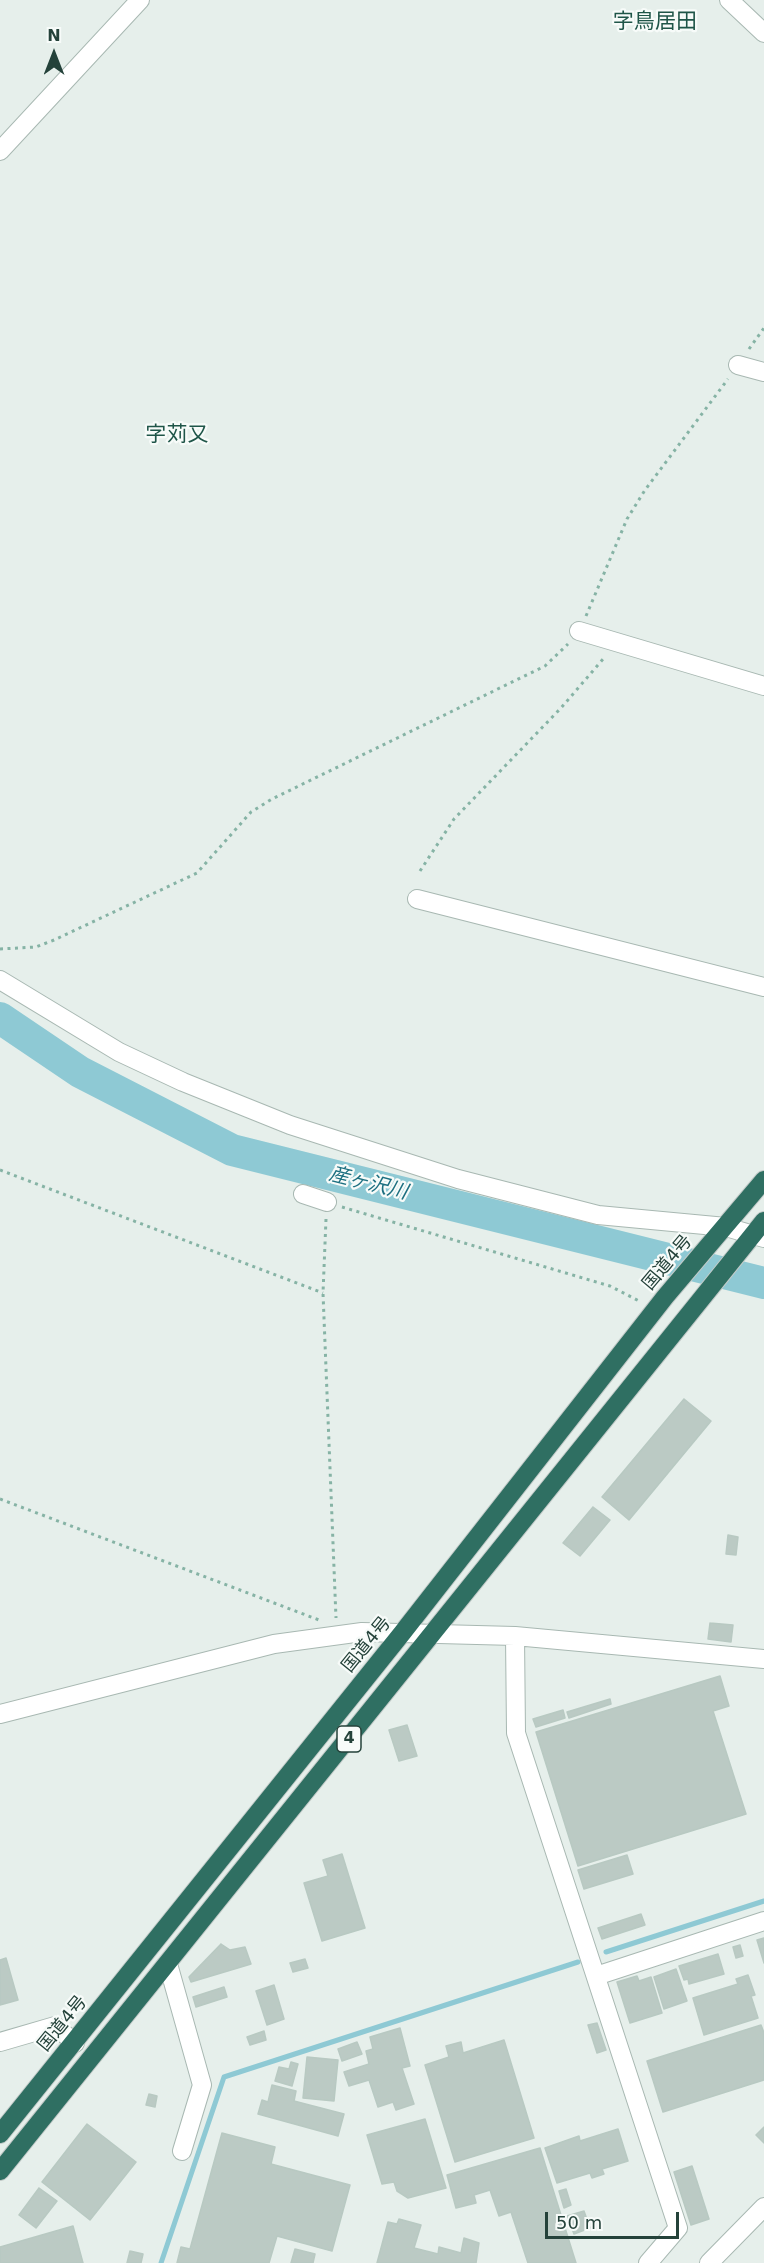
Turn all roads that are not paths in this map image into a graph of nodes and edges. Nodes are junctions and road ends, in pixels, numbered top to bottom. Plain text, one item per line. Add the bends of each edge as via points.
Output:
1 (140, 0) edge
2 (729, 0) edge
3 (764, 33) edge
4 (0, 151) edge
5 (738, 365) road end
6 (764, 372) edge
7 (579, 631) road end
8 (764, 686) edge
9 (417, 899) dead end
10 (0, 980) edge
11 (764, 987) edge
12 (764, 1180) edge
13 (303, 1194) dead end
14 (327, 1202) road end
15 (723, 1231) junction
16 (756, 1234) edge
17 (403, 1632) junction
18 (434, 1632) junction
19 (515, 1636) junction
20 (764, 1659) edge
21 (0, 1714) edge
22 (764, 1921) edge
23 (168, 1964) junction
24 (596, 1976) junction
25 (0, 2042) edge
26 (75, 2043) junction
27 (0, 2134) edge
28 (182, 2151) dead end
29 (0, 2171) edge
30 (764, 2207) edge
31 (648, 2263) edge
32 (709, 2263) edge

1 - 4 street
2 - 3 street
5 - 6 street
7 - 8 street
9 - 11 street
10 - 15 street via 119,1052 290,1125 458,1179 598,1215
12 - 15 highway, 国道4号 / 4
13 - 14 street
15 - 16 street
15 - 17 highway, 国道4号 / 4
16 - 18 highway, 4
17 - 18 street
17 - 21 street via 336,1634 274,1644
17 - 26 highway, 国道4号 / 4
18 - 19 street
18 - 23 highway, 4
19 - 20 street
19 - 24 street via 516,1733
22 - 24 street
23 - 28 street via 202,2085
23 - 29 highway, 4
24 - 31 street via 678,2228
25 - 26 street via 56,2025
26 - 27 highway, 国道4号 / 4
30 - 32 street

